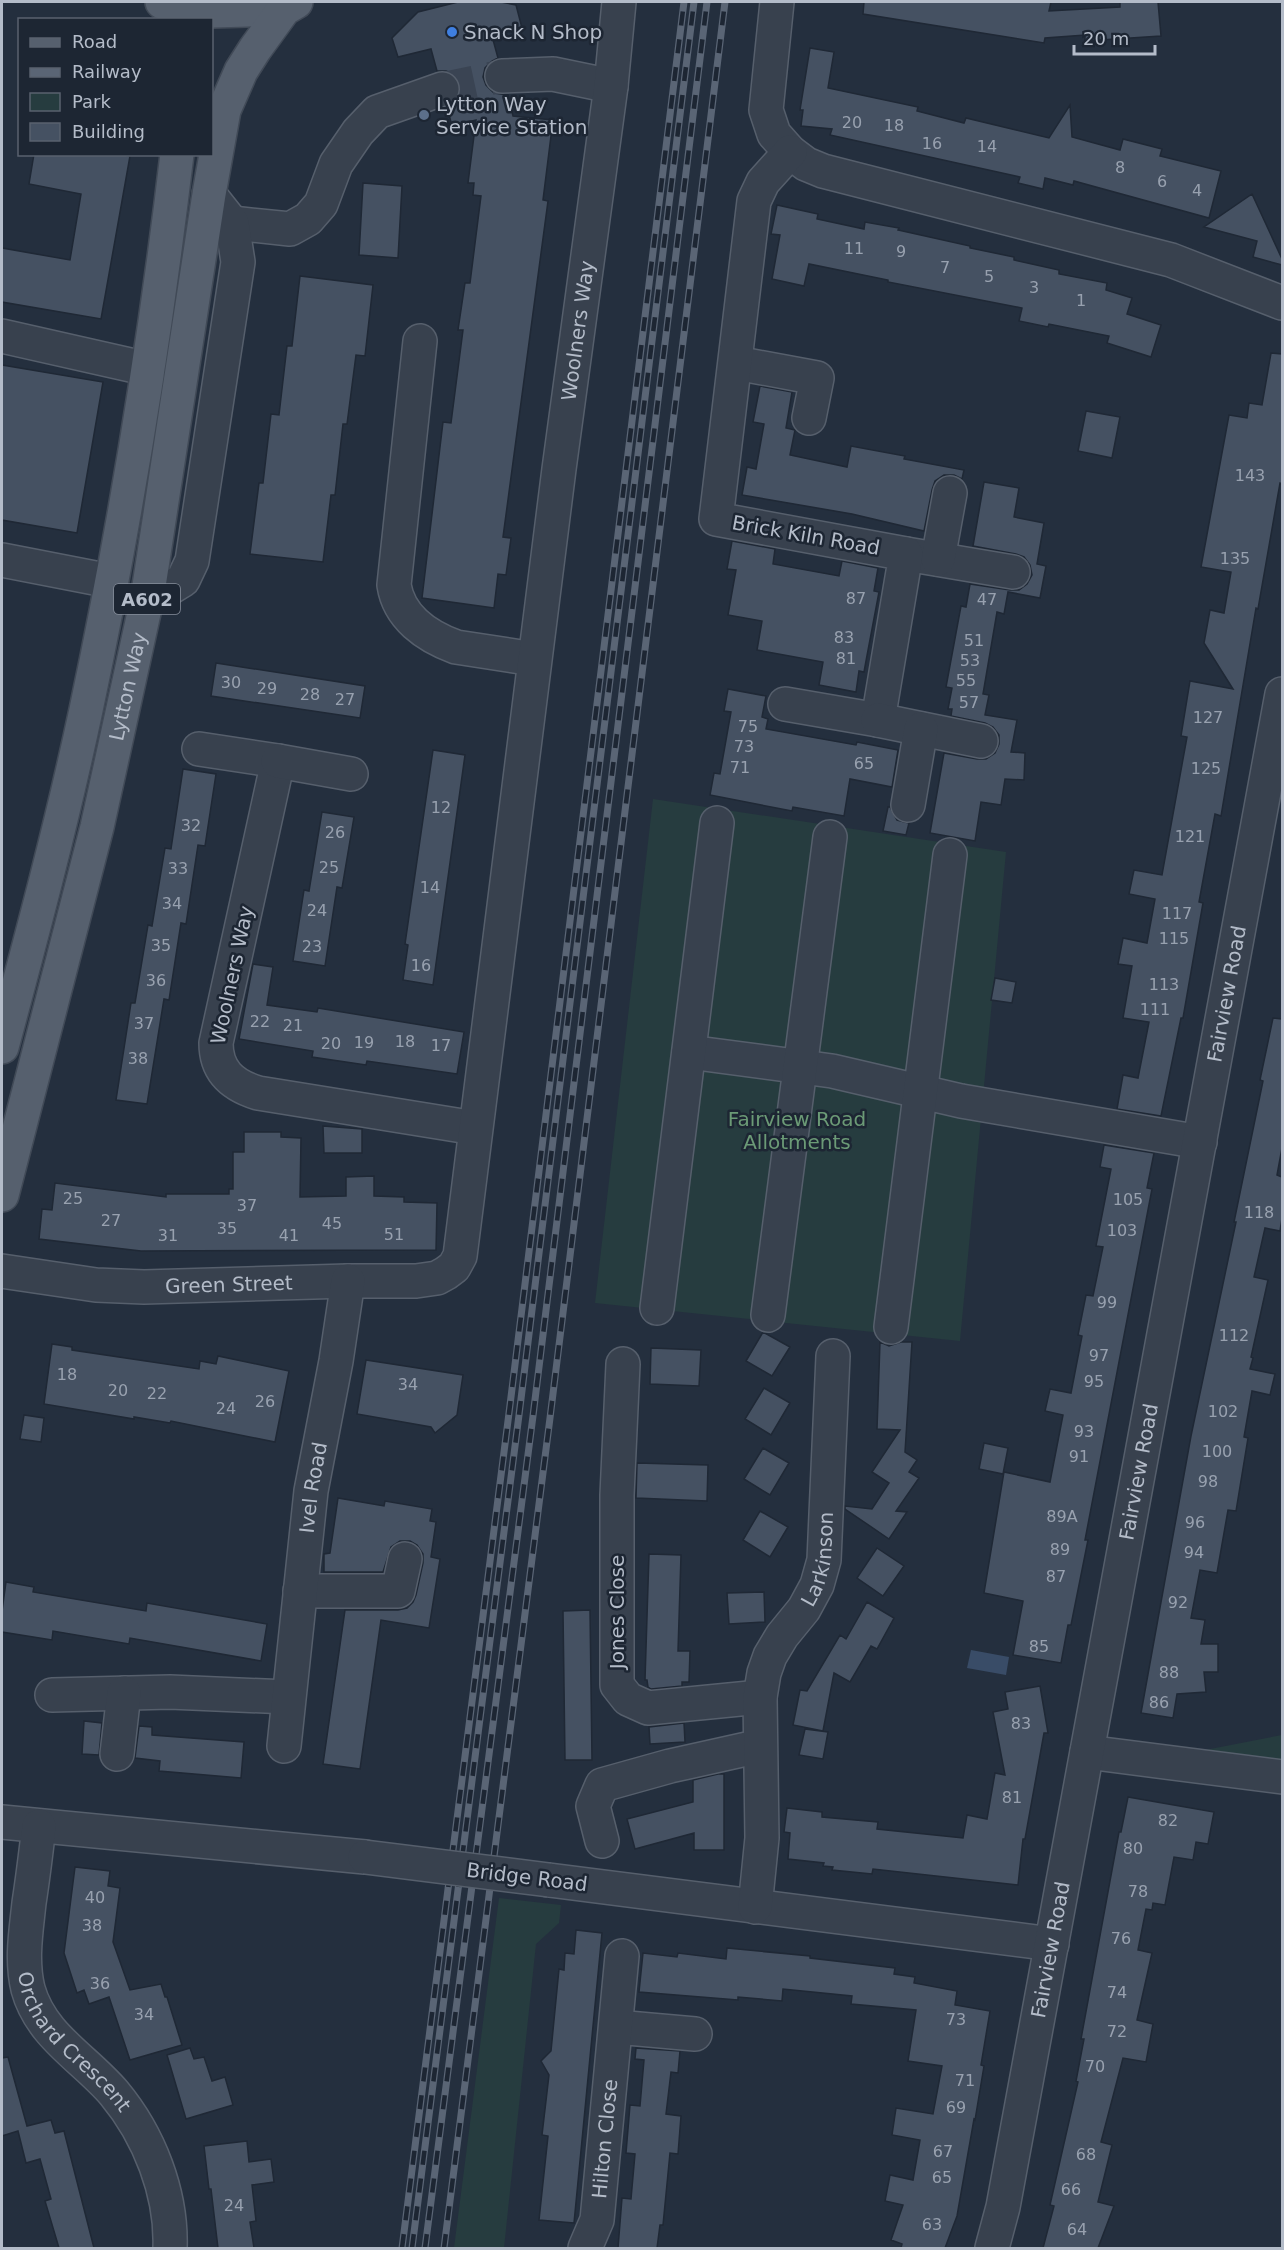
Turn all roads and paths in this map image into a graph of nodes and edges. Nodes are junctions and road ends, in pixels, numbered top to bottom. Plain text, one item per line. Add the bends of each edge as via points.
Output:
1 (162, 2) edge
2 (619, 2) edge
3 (777, 2) edge
4 (290, 5) edge
5 (165, 18) edge
6 (502, 75) tunnel mouth
7 (611, 86) junction
8 (442, 89) tunnel mouth
9 (790, 152) junction
10 (177, 156) edge
11 (209, 194) junction
12 (244, 224) junction
13 (1282, 303) edge
14 (2, 336) edge
15 (420, 340) dead end
16 (736, 363) junction
17 (148, 369) junction
18 (809, 418) dead end
19 (950, 493) dead end
20 (922, 556) junction
21 (2, 560) edge
22 (1013, 572) dead end
23 (105, 580) dead end
24 (170, 588) dead end
25 (534, 659) junction
26 (1282, 694) edge
27 (785, 704) dead end
28 (878, 720) junction
29 (921, 729) junction
30 (981, 741) dead end
31 (199, 749) dead end
32 (278, 761) junction
33 (351, 774) dead end
34 (908, 805) dead end
35 (717, 823) dead end
36 (830, 837) dead end
37 (950, 855) dead end
38 (2, 1047) edge
39 (689, 1052) junction
40 (799, 1067) junction
41 (922, 1093) junction
42 (475, 1128) junction
43 (1200, 1142) junction
44 (2, 1195) edge
45 (454, 1267) joint
46 (2, 1271) edge
47 (348, 1281) junction
48 (657, 1308) dead end
49 (768, 1314) dead end
50 (891, 1327) dead end
51 (833, 1356) dead end
52 (623, 1364) dead end
53 (405, 1559) dead end
54 (300, 1591) junction
55 (123, 1693) junction
56 (52, 1695) dead end
57 (288, 1697) junction
58 (760, 1697) junction
59 (284, 1746) dead end
60 (760, 1746) junction
61 (1087, 1752) junction
62 (117, 1754) dead end
63 (1282, 1777) edge
64 (2, 1822) edge
65 (39, 1826) junction
66 (602, 1841) dead end
67 (755, 1907) junction
68 (1052, 1944) junction
69 (622, 1956) dead end
70 (616, 2027) junction
71 (695, 2034) dead end
72 (170, 2248) edge
73 (585, 2248) edge
74 (992, 2248) edge

1 - 4 main road, Lytton Way / A602 via 214,11
1 - 5 main road, Lytton Way / A602
2 - 7 street, Woolners Way
3 - 9 street via 766,110 774,134
4 - 11 main road, Lytton Way / A602 via 255,49 230,94 219,131
6 - 7 street via 554,74
7 - 25 street, Woolners Way
8 - 12 street via 377,112 336,165 321,204 308,219 290,229
9 - 13 street via 823,171 1171,260
9 - 16 street, Brick Kiln Road via 763,182 754,201
10 - 17 main road, Lytton Way / A602
11 - 12 street
11 - 44 main road, Lytton Way / A602 via 147,599 97,826
12 - 24 street via 192,561 183,580
14 - 17 street
15 - 25 street via 394,585 396,600 413,622 443,643
16 - 18 street via 818,378
16 - 20 street, Brick Kiln Road via 716,519
17 - 38 main road, Lytton Way / A602 via 122,532 86,712
19 - 20 street
20 - 22 street
20 - 28 street, Brick Kiln Road
21 - 23 street
25 - 42 street, Woolners Way
26 - 43 street, Fairview Road
27 - 28 street
28 - 29 street
29 - 30 street
29 - 34 street
31 - 32 street
32 - 33 street
32 - 42 street, Woolners Way via 216,1043 219,1064 235,1084 258,1093
35 - 39 street
36 - 40 street
37 - 41 street
39 - 40 street
39 - 48 street
40 - 41 street
40 - 49 street
41 - 43 street
41 - 50 street
42 - 45 street, Woolners Way via 460,1256
43 - 61 street, Fairview Road
45 - 47 street, Green Street via 437,1278 416,1281
46 - 47 street, Green Street via 96,1285 144,1287
47 - 54 street, Ivel Road via 311,1491
51 - 58 street, Larkinson via 824,1560 804,1609 770,1656
52 - 58 street, Jones Close via 617,1495 617,1685 628,1699 648,1708
53 - 54 street via 398,1591
54 - 57 street, Ivel Road
55 - 56 street
55 - 57 street
55 - 62 street
57 - 59 street, Ivel Road
58 - 60 street, Larkinson
60 - 66 street via 602,1785 593,1806
60 - 67 street, Larkinson via 762,1838
61 - 63 street
61 - 68 street, Fairview Road
64 - 65 street, Bridge Road
65 - 67 street, Bridge Road, bridge via 365,1857
65 - 72 street, Orchard Crescent via 24,1944 29,1992 41,2019 55,2037 113,2093 136,2124 154,2162 166,2202
67 - 68 street, Bridge Road
68 - 74 street, Fairview Road
69 - 70 street, Hilton Close
70 - 71 street
70 - 73 street, Hilton Close via 597,2220

